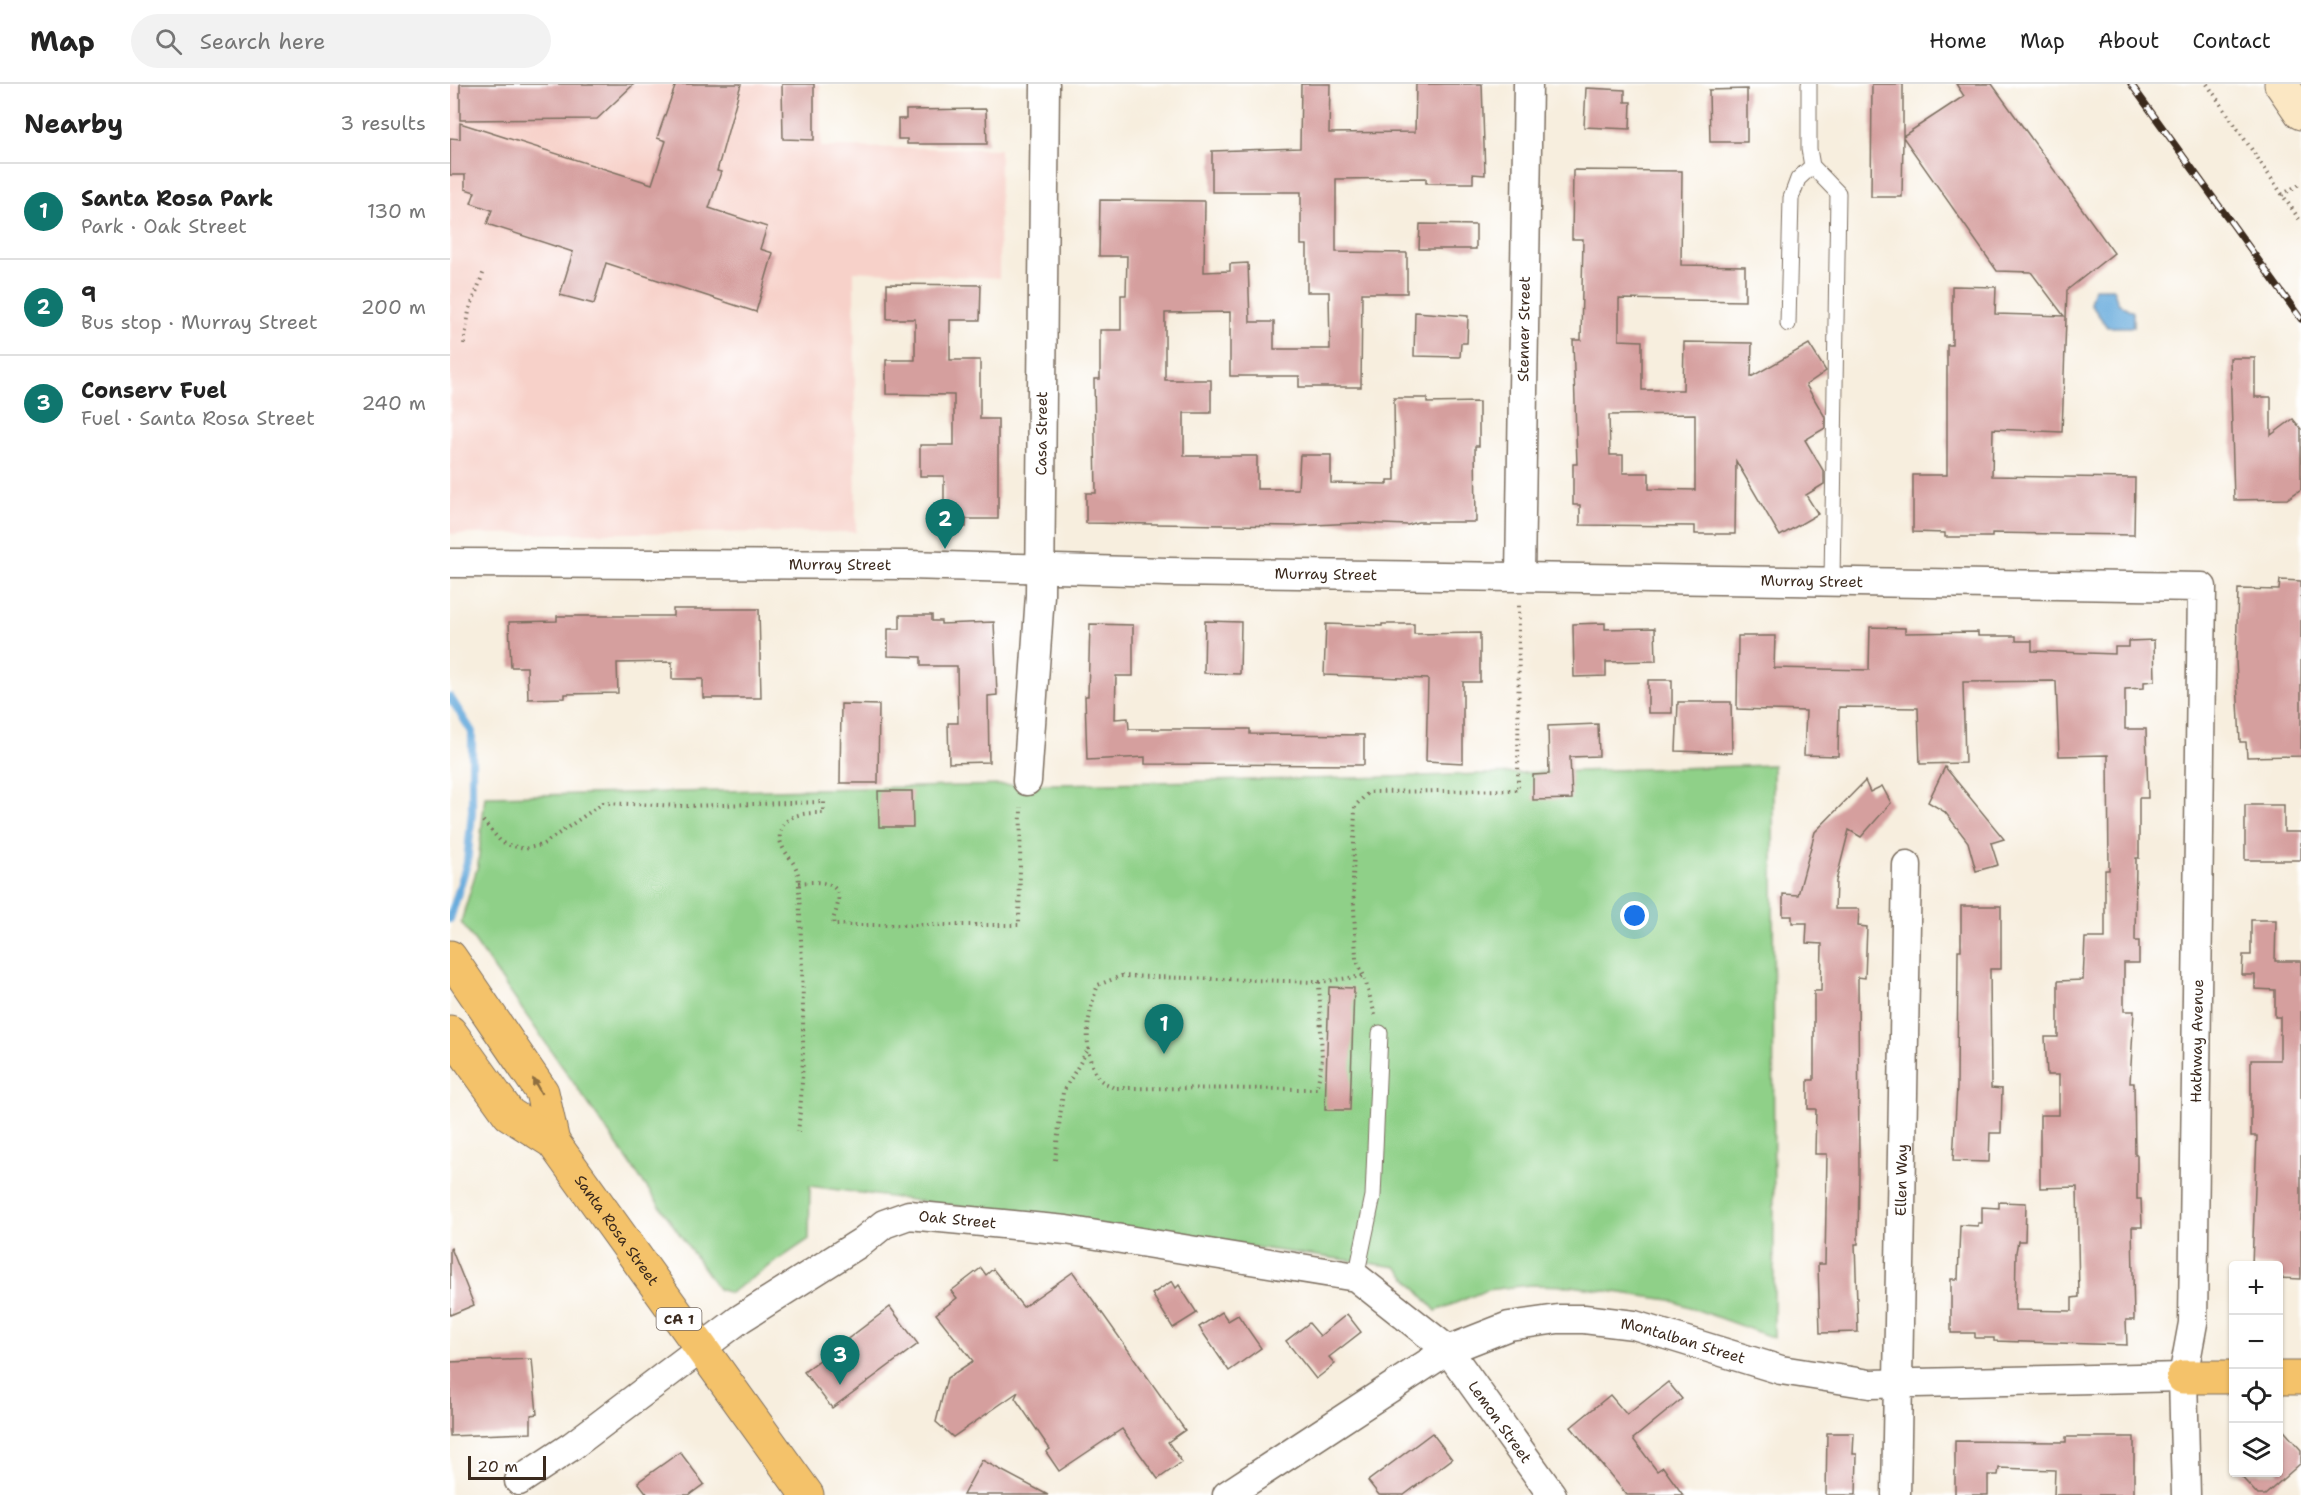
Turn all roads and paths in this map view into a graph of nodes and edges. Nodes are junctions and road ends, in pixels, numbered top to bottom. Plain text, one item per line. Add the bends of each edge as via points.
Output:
1 (1045, 84) edge
2 (1528, 84) edge
3 (1809, 84) edge
4 (2207, 84) edge
5 (1812, 166) junction
6 (2301, 183) edge
7 (2282, 195) junction
8 (2301, 222) edge
9 (484, 271) dead end
10 (1788, 324) dead end
11 (464, 344) dead end
12 (450, 563) edge
13 (1040, 569) junction
14 (1520, 575) junction
15 (1832, 581) junction
16 (2202, 587) joint
17 (1027, 781) joint
18 (483, 820) dead end
19 (1907, 865) dead end
20 (799, 883) junction
21 (450, 957) edge
22 (1364, 976) junction
23 (1319, 982) junction
24 (450, 1032) edge
25 (1380, 1033) joint
26 (1088, 1050) junction
27 (798, 1132) dead end
28 (553, 1142) junction
29 (1055, 1160) dead end
30 (1356, 1277) junction
31 (700, 1348) junction
32 (1448, 1350) junction
33 (2183, 1377) junction
34 (2229, 1377) edge
35 (2283, 1378) edge
36 (2301, 1378) edge
37 (1898, 1384) junction
38 (519, 1481) dead end
39 (807, 1495) edge
40 (1227, 1495) edge
41 (1552, 1495) edge
42 (1896, 1495) edge
43 (2186, 1495) edge

1 - 13 street, Casa Street
2 - 14 street, Stenner Street
3 - 5 lane
4 - 7 path
5 - 10 lane via 1798,179 1791,198
5 - 15 lane via 1838,193
6 - 7 path
7 - 8 path
9 - 11 path via 469,311
12 - 13 street, Murray Street
13 - 14 street, Murray Street
13 - 17 street, Casa Street
14 - 15 street, Murray Street
14 - 22 path via 1518,790 1369,792 1355,806 1356,959
15 - 16 street, Murray Street
16 - 33 street, Hathway Avenue via 2193,1323
17 - 20 path via 1021,804 1020,925 834,925 838,895 834,887 827,882
18 - 20 path via 502,843 524,849 542,845 603,803 685,806 824,802 825,813 792,817 781,829 781,846 797,870
19 - 37 street, Ellen Way
20 - 27 path via 802,923
28 -> 21 highway, Santa Rosa Street / CA 1 via 542,1092
22 - 23 path
22 - 25 path
23 - 26 path via 1121,976 1098,985 1092,999
23 - 26 path via 1322,1059 1317,1089 1114,1088 1098,1078
24 - 28 highway, Santa Rosa Street / CA 1 via 509,1114
25 - 30 lane via 1373,1197
26 - 29 path via 1063,1092
28 - 31 highway, Santa Rosa Street / CA 1
30 - 31 street, Oak Street via 1065,1230 909,1215 884,1224
30 - 32 street, Oak Street
31 - 38 street, Oak Street via 572,1446
31 - 39 highway, Santa Rosa Street / CA 1
32 - 37 street, Montalban Street via 1509,1326 1584,1319 1634,1325 1781,1370 1870,1384
32 - 40 street, Montalban Street
32 - 41 street, Lemon Street
33 - 34 highway
33 - 37 street, Montalban Street
33 - 43 street, Hathway Avenue
35 - 36 highway
37 - 42 street, Ellen Way

